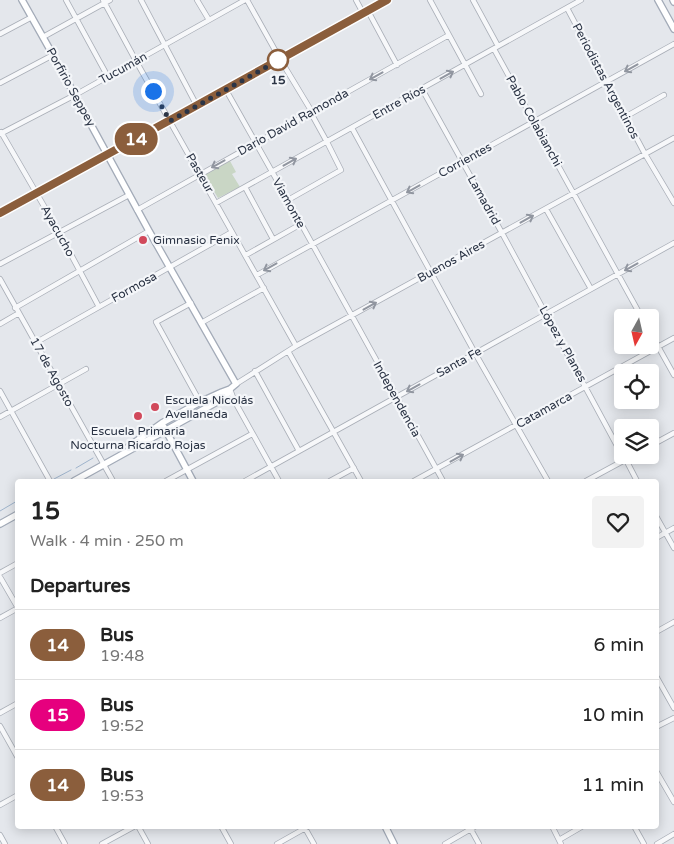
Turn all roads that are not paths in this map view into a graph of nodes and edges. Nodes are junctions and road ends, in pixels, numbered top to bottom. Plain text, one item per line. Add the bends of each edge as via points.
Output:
1 (22, 0) edge
2 (66, 0) edge
3 (110, 0) edge
4 (141, 0) edge
5 (197, 0) edge
6 (246, 0) edge
7 (356, 0) edge
8 (387, 0) edge
9 (430, 0) edge
10 (472, 0) edge
11 (580, 0) edge
12 (658, 0) edge
13 (104, 2) edge
14 (567, 8) junction
15 (366, 12) junction
16 (32, 17) junction
17 (76, 19) junction
18 (208, 20) junction
19 (674, 28) edge
20 (0, 34) edge
21 (449, 35) junction
22 (43, 37) junction
23 (674, 44) edge
24 (165, 45) junction
25 (496, 47) junction
26 (53, 55) junction
27 (280, 59) junction
28 (136, 61) junction
29 (397, 64) junction
30 (465, 64) junction
31 (108, 77) junction
32 (606, 82) junction
33 (0, 83) edge
34 (422, 89) junction
35 (226, 90) junction
36 (481, 94) dead end
37 (75, 95) junction
38 (664, 95) dead end
39 (197, 106) junction
40 (312, 113) junction
41 (625, 117) junction
42 (170, 121) junction
43 (534, 122) junction
44 (352, 128) junction
45 (0, 132) edge
46 (674, 138) edge
47 (327, 142) junction
48 (255, 143) junction
49 (108, 154) junction
50 (645, 154) junction
51 (463, 161) junction
52 (272, 172) junction
53 (200, 174) junction
54 (245, 187) junction
55 (574, 193) junction
56 (36, 194) junction
57 (129, 195) junction
58 (288, 200) junction
59 (391, 201) junction
60 (216, 202) junction
61 (674, 203) edge
62 (546, 208) junction
63 (137, 210) junction
64 (0, 213) edge
65 (301, 224) junction
66 (149, 231) junction
67 (59, 232) junction
68 (232, 232) junction
69 (502, 233) junction
70 (273, 239) junction
71 (674, 243) edge
72 (312, 244) junction
73 (246, 255) junction
74 (0, 264) edge
75 (170, 266) junction
76 (80, 271) junction
77 (431, 272) junction
78 (618, 274) junction
79 (257, 275) junction
80 (0, 280) edge
81 (264, 288) junction
82 (591, 289) junction
83 (190, 303) junction
84 (99, 307) junction
85 (16, 308) junction
86 (637, 309) edge
87 (19, 313) junction
88 (546, 314) junction
89 (351, 316) junction
90 (201, 322) junction
91 (0, 324) edge
92 (674, 338) edge
93 (35, 343) junction
94 (296, 346) junction
95 (659, 346) edge
96 (659, 349) edge
97 (288, 351) junction
98 (475, 353) junction
99 (645, 354) edge
100 (86, 369) dead end
101 (255, 372) junction
102 (674, 375) edge
103 (58, 384) junction
104 (236, 384) junction
105 (586, 386) junction
106 (230, 390) junction
107 (0, 391) edge
108 (397, 397) junction
109 (200, 402) junction
110 (11, 411) junction
111 (0, 417) edge
112 (162, 423) junction
113 (517, 425) junction
114 (166, 430) junction
115 (334, 432) junction
116 (674, 433) edge
117 (252, 434) junction
118 (614, 438) edge
119 (659, 441) edge
120 (299, 451) junction
121 (614, 463) edge
122 (104, 464) junction
123 (628, 464) edge
124 (271, 467) junction
125 (354, 468) junction
126 (436, 469) junction
127 (187, 470) junction
128 (49, 479) edge
129 (78, 479) edge
130 (112, 479) edge
131 (170, 479) edge
132 (192, 479) edge
133 (249, 479) edge
134 (278, 479) edge
135 (334, 479) edge
136 (360, 479) edge
137 (418, 479) edge
138 (443, 479) edge
139 (547, 479) edge
140 (589, 479) edge
141 (636, 479) edge
142 (15, 516) edge
143 (659, 521) edge
144 (0, 524) edge
145 (674, 528) edge
146 (666, 533) junction
147 (659, 536) edge
148 (674, 548) edge
149 (15, 565) edge
150 (0, 573) edge
151 (0, 577) edge
152 (15, 603) edge
153 (15, 610) edge
154 (0, 618) edge
155 (674, 622) edge
156 (659, 630) edge
157 (659, 681) edge
158 (15, 705) edge
159 (674, 708) edge
160 (0, 713) edge
161 (674, 718) edge
162 (0, 726) edge
163 (659, 726) edge
164 (15, 753) edge
165 (659, 776) edge
166 (15, 797) edge
167 (674, 802) edge
168 (0, 805) edge
169 (57, 829) edge
170 (130, 829) edge
171 (138, 829) edge
172 (223, 829) edge
173 (303, 829) edge
174 (307, 829) edge
175 (386, 829) edge
176 (468, 829) edge
177 (471, 829) edge
178 (554, 829) edge
179 (578, 829) edge
180 (636, 829) edge
181 (0, 835) edge
182 (673, 836) edge
183 (560, 842) edge
184 (5, 844) edge
185 (65, 844) edge
186 (102, 844) edge
187 (148, 844) edge
188 (231, 844) edge
189 (277, 844) edge
190 (314, 844) edge
191 (394, 844) edge
192 (445, 844) edge
193 (479, 844) edge
194 (644, 844) edge
195 (657, 844) edge

1 - 16 main road, Porfirio Seppey
2 - 17 street
3 - 13 street
4 - 24 street
5 - 18 street
6 - 18 street, Tucumán
6 - 27 street
7 - 15 street
8 - 15 street
9 - 21 street
10 - 25 street, Pablo Colabianchi
11 - 14 street, Entre Ríos
12 - 19 main road
13 - 17 street
13 - 28 street, Pasteur
14 - 25 street, Entre Ríos
14 - 32 street, Periodistas Argentinos
15 - 27 street
15 - 29 street
16 - 20 street
16 - 22 main road, Porfirio Seppey
17 - 22 street
17 - 31 street
18 - 24 street, Tucumán
21 - 29 street, Darío David Ramonda
21 - 30 street
22 - 26 main road, Porfirio Seppey
23 -> 32 street, Corrientes
24 - 28 street, Tucumán
24 - 39 street
25 - 30 street, Entre Ríos
25 - 43 street, Pablo Colabianchi
26 - 33 street
26 - 37 main road, Porfirio Seppey
27 - 35 street
27 - 40 street
28 - 31 street, Tucumán
28 - 42 street, Pasteur
29 -> 40 street, Darío David Ramonda
34 -> 30 street, Entre Ríos
30 - 36 street
31 - 37 street, Tucumán
32 - 41 street, Periodistas Argentinos
32 - 43 street, Corrientes
34 - 44 street, Entre Ríos
34 - 51 street, Lamadrid
35 - 39 street
35 - 48 street, Viamonte
37 - 45 street, Tucumán
37 - 49 main road, Porfirio Seppey
38 - 41 street
39 - 42 street
40 - 47 street
40 - 48 street, Darío David Ramonda
41 - 50 street, Periodistas Argentinos
42 - 49 street
42 - 53 street, Pasteur
43 - 51 street, Corrientes
43 - 55 street, Pablo Colabianchi
44 - 47 street, Entre Ríos
44 - 59 street
45 - 56 street, Ayacucho
46 - 50 street, Buenos Aires
52 -> 47 street, Entre Ríos
47 - 58 street via 341,170
48 - 52 street, Viamonte
48 -> 53 street, Darío David Ramonda
49 - 56 street
49 - 57 main road, Porfirio Seppey
50 - 55 street, Buenos Aires
50 - 61 street, Periodistas Argentinos
51 -> 59 street, Corrientes
51 - 69 street, Lamadrid
52 - 54 street, Entre Ríos
52 - 58 street, Viamonte
53 - 60 street, Pasteur
53 - 63 street, Darío David Ramonda
54 - 60 street, Entre Ríos
54 - 70 street
55 - 62 street, Buenos Aires
55 - 78 street, Pablo Colabianchi
56 - 64 street
56 - 67 street, Ayacucho
57 - 63 main road, Porfirio Seppey
57 - 67 street
58 - 65 street, Viamonte
59 - 72 street, Corrientes
59 - 77 street
60 - 68 street, Pasteur
69 -> 62 street, Buenos Aires
62 - 82 street
63 - 66 main road, Porfirio Seppey
65 - 70 street
65 - 72 street, Viamonte
66 - 75 main road, Porfirio Seppey
66 - 76 street
67 - 74 street
67 - 76 street, Ayacucho
68 - 73 street, Pasteur
68 - 75 street, Formosa
69 - 77 street, Buenos Aires
69 - 88 street, López y Planes
70 - 73 street
71 -> 78 street, Santa Fe
72 -> 79 street, Corrientes
72 - 89 street, Viamonte
73 - 79 street, Pasteur
75 - 83 main road, Porfirio Seppey
75 - 84 street, Formosa
76 - 84 street, Ayacucho
76 - 85 street
89 -> 77 street, Buenos Aires
77 - 98 street
78 - 82 street, Santa Fe
78 - 86 street, Pablo Colabianchi
79 - 81 street, Pasteur
80 - 85 street, 17 de Agosto
81 - 90 street
81 - 94 street, Pasteur
82 - 88 street, Santa Fe
83 - 90 main road, Porfirio Seppey
83 - 109 street via 156,322
84 - 93 street, Formosa
85 - 87 street, 17 de Agosto
87 - 91 street
87 - 93 street, 17 de Agosto
88 - 98 street, Santa Fe
88 - 105 street, López y Planes
89 - 94 street, Buenos Aires
89 - 108 street, Independencia
90 - 104 main road, Porfirio Seppey
92 - 95 street, Catamarca
93 - 103 street, 17 de Agosto
94 - 97 street, Buenos Aires
96 - 102 street
97 - 101 street, Buenos Aires
97 - 115 street
98 -> 108 street, Santa Fe
98 - 113 street
99 - 105 street, Catamarca
100 - 103 street
101 - 104 street, Buenos Aires
101 - 120 street
103 - 110 street
103 - 122 street, 17 de Agosto
104 - 106 main road, Buenos Aires
105 - 113 street, Catamarca
105 - 118 street, López y Planes
106 - 109 main road, Buenos Aires
106 - 114 main road, Buenos Aires via 226,397
106 - 117 street
107 - 110 street
108 - 115 street, Santa Fe
108 - 126 street, Independencia
109 - 112 main road, Buenos Aires
110 - 111 street
110 - 128 street
112 - 114 main road
112 - 122 main road, Buenos Aires
126 -> 113 street, Catamarca
113 - 139 street
114 - 122 main road, Buenos Aires
114 - 127 main road
115 - 120 street, Santa Fe
115 - 125 street
116 - 119 street
117 - 124 street
117 - 127 street
120 - 124 street, Santa Fe
121 - 140 street
122 - 129 main road, Buenos Aires
122 - 130 street, 17 de Agosto
123 - 141 street, López y Planes
124 - 133 street, Santa Fe
124 - 134 street
125 - 135 street
125 - 136 street
126 - 137 street, Catamarca
126 - 138 street, Independencia
127 - 131 street
127 - 132 main road
142 - 144 main road
143 - 146 street
145 - 146 street
146 - 147 street
146 - 148 street
149 - 150 street
151 - 152 street
153 - 154 street
155 - 156 street
157 - 159 street
158 - 160 street
161 - 163 street
162 - 164 street
165 - 167 street
166 - 168 street
169 - 185 street
170 - 186 street
171 - 187 street
172 - 188 street
173 - 189 street
174 - 190 street
175 - 191 main road
176 - 192 street
177 - 193 street
178 - 183 street
179 - 183 street
180 - 194 street
181 - 184 street
182 - 195 street

